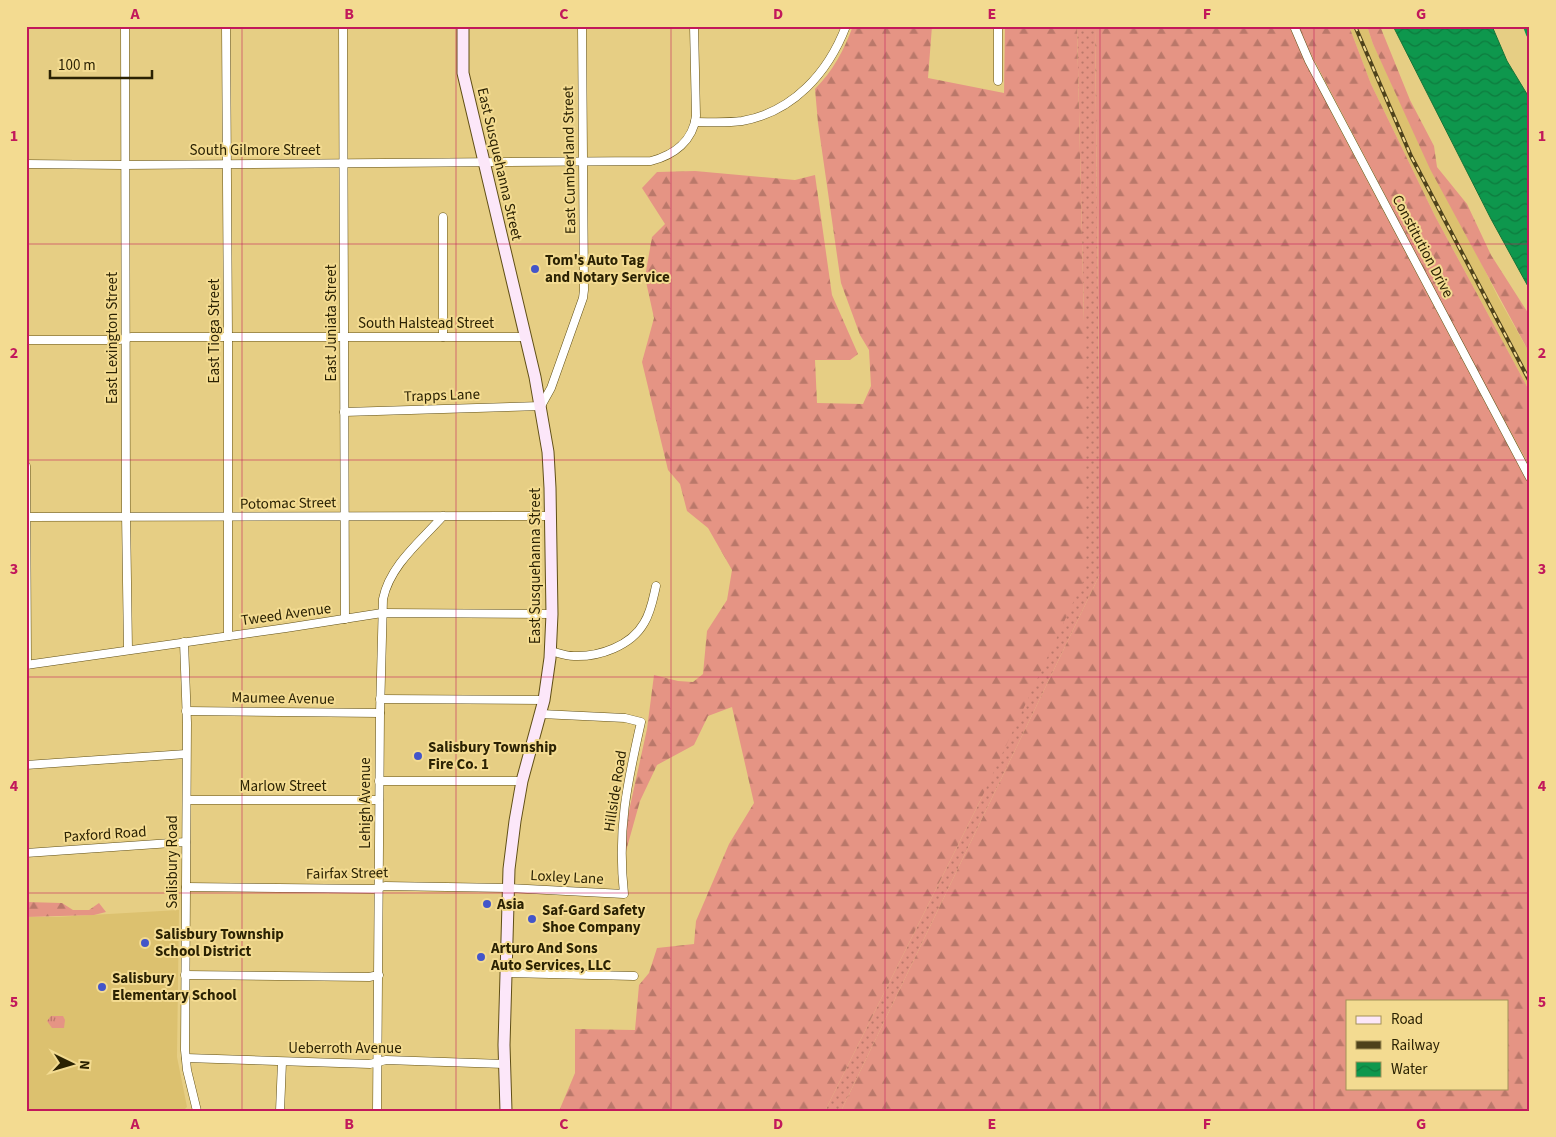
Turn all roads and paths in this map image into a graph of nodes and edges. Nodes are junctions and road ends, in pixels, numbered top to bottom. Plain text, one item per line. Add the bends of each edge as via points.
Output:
1 (125, 26) edge
2 (226, 26) edge
3 (343, 26) edge
4 (462, 26) edge
5 (582, 26) edge
6 (694, 26) edge
7 (846, 26) edge
8 (998, 26) edge
9 (1294, 26) edge
10 (998, 81) dead end
11 (696, 122) junction
12 (582, 162) junction
13 (344, 163) junction
14 (484, 163) junction
15 (26, 164) edge
16 (126, 164) junction
17 (226, 164) junction
18 (443, 217) dead end
19 (344, 337) junction
20 (443, 337) junction
21 (526, 337) junction
22 (125, 338) junction
23 (228, 338) junction
24 (26, 340) edge
25 (541, 406) junction
26 (344, 412) junction
27 (26, 466) edge
28 (1530, 478) edge
29 (345, 516) junction
30 (443, 516) junction
31 (550, 516) junction
32 (26, 517) edge
33 (127, 517) junction
34 (228, 517) junction
35 (656, 586) dead end
36 (382, 613) junction
37 (552, 614) junction
38 (345, 619) junction
39 (228, 636) junction
40 (184, 642) junction
41 (128, 650) junction
42 (551, 651) junction
43 (27, 665) edge
44 (380, 699) junction
45 (544, 700) junction
46 (186, 711) junction
47 (380, 713) junction
48 (540, 714) junction
49 (186, 754) junction
50 (26, 765) edge
51 (379, 780) junction
52 (522, 781) junction
53 (187, 800) junction
54 (379, 800) junction
55 (186, 842) junction
56 (26, 853) edge
57 (186, 887) junction
58 (379, 887) junction
59 (508, 888) junction
60 (624, 894) joint
61 (506, 973) junction
62 (185, 975) junction
63 (379, 975) junction
64 (634, 976) dead end
65 (186, 1058) junction
66 (282, 1062) junction
67 (378, 1062) junction
68 (504, 1064) junction
69 (197, 1111) edge
70 (280, 1111) edge
71 (377, 1111) edge
72 (506, 1111) edge

1 - 16 street, East Lexington Street
2 - 17 street, East Tioga Street
3 - 13 street, East Juniata Street
4 - 14 main road, East Susquehanna Street via 464,74
5 - 12 street, East Cumberland Street
6 - 11 street
7 - 11 street via 828,64 808,87 785,104 749,120
8 - 10 street
9 - 28 street, Constitution Drive via 1309,61
11 - 12 street via 686,142 661,158
12 - 14 street, South Gilmore Street
12 - 25 street, East Cumberland Street via 583,298 551,388
13 - 14 street, South Gilmore Street
13 - 17 street, South Gilmore Street
13 - 19 street, East Juniata Street
14 - 21 main road, East Susquehanna Street
15 - 16 street, South Gilmore Street
16 - 17 street, South Gilmore Street
16 - 22 street, East Lexington Street
17 - 23 street, East Tioga Street
18 - 20 street
19 - 20 street, South Halstead Street
19 - 23 street, South Halstead Street
19 - 26 street, East Juniata Street
20 - 21 street, South Halstead Street
21 - 25 main road, East Susquehanna Street
22 - 23 street, South Halstead Street
22 - 24 street, South Halstead Street
22 - 33 street, East Lexington Street
23 - 34 street, East Tioga Street
25 - 26 street, Trapps Lane
25 - 31 main road, East Susquehanna Street via 548,452
26 - 29 street, East Juniata Street
27 - 32 street
29 - 30 street, Potomac Street
29 - 34 street, Potomac Street
29 - 38 street, East Juniata Street
30 - 31 street, Potomac Street
30 - 36 street, Lehigh Avenue via 394,572 385,590
31 - 37 main road, East Susquehanna Street
32 - 33 street, Potomac Street
32 - 43 street
33 - 34 street, Potomac Street
33 - 41 street, East Lexington Street
34 - 39 street, East Tioga Street
35 - 42 street via 644,624 627,642 591,655 572,656
36 - 37 street, Tweed Avenue
36 - 38 street, Tweed Avenue
36 - 44 street, Lehigh Avenue
37 - 42 main road, East Susquehanna Street
38 - 39 street, Tweed Avenue
39 - 40 street, Tweed Avenue
40 - 41 street, Tweed Avenue
40 - 46 street, Salisbury Road
41 - 43 street, Tweed Avenue
42 - 45 main road, East Susquehanna Street
44 - 45 street
44 - 47 street, Lehigh Avenue
45 - 48 main road, East Susquehanna Street
46 - 47 street, Maumee Avenue
46 - 49 street, Salisbury Road
47 - 51 street, Lehigh Avenue
48 - 52 main road, East Susquehanna Street
48 - 60 street, Hillside Road via 625,718 641,722 623,807 621,858
49 - 50 street
49 - 53 street, Salisbury Road
51 - 52 street
51 - 54 street, Lehigh Avenue
52 - 59 main road, East Susquehanna Street
53 - 54 street, Marlow Street
53 - 55 street, Salisbury Road
54 - 58 street, Lehigh Avenue
55 - 56 street, Paxford Road
55 - 57 street, Salisbury Road
57 - 58 street, Fairfax Street
57 - 62 street, Salisbury Road
58 - 59 street, Fairfax Street
58 - 63 street, Lehigh Avenue
59 - 60 street, Loxley Lane
59 - 61 main road, East Susquehanna Street
61 - 64 street
61 - 68 main road, East Susquehanna Street
62 - 63 street
62 - 65 street, Salisbury Road
63 - 67 street, Lehigh Avenue
65 - 66 street, Ueberroth Avenue
65 - 69 street, Salisbury Road
66 - 67 street, Ueberroth Avenue
66 - 70 street
67 - 68 street, Ueberroth Avenue
67 - 71 street, Lehigh Avenue
68 - 72 main road, East Susquehanna Street

